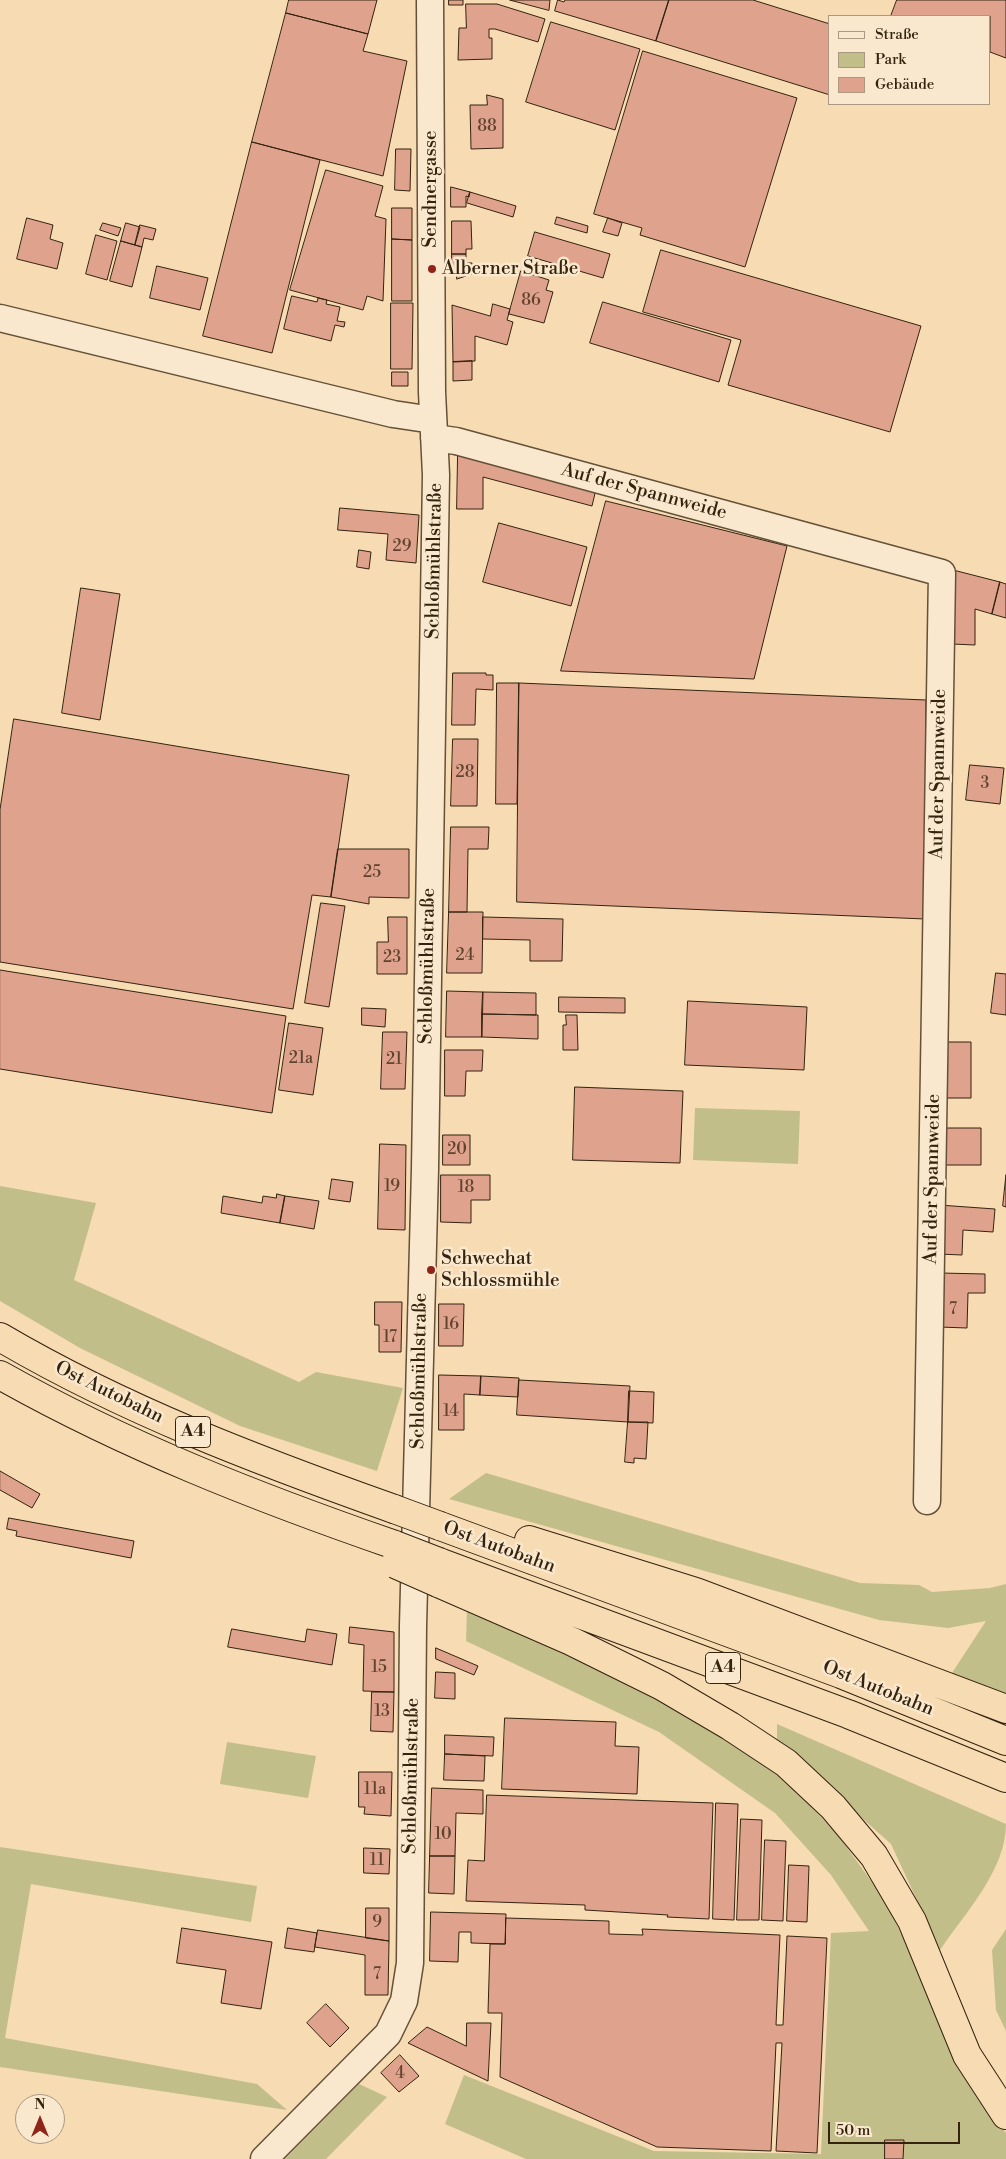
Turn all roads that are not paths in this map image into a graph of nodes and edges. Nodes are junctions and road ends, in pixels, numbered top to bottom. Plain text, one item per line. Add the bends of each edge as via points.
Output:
1 (430, 0) edge
2 (0, 318) edge
3 (434, 429) junction
4 (0, 1337) edge
5 (0, 1375) edge
6 (927, 1501) dead end
7 (440, 1526) junction
8 (439, 1572) junction
9 (1006, 1709) edge
10 (1006, 1741) edge
11 (1006, 1778) edge
12 (1006, 2115) edge
13 (264, 2159) edge

1 - 3 street, Sendnergasse
2 - 3 street via 384,412
3 - 6 street, Auf der Spannweide via 456,441 942,573
3 - 13 street, Schloßmühlstraße via 433,683 413,1626 410,1963 404,2001 388,2034
4 - 7 highway, Ost Autobahn / A4, bridge via 151,1415 313,1480
5 - 8 highway, Ost Autobahn / A4, bridge via 176,1462 322,1519
7 - 9 highway via 504,1531 696,1592
7 - 10 highway, Ost Autobahn / A4 via 841,1674
8 - 11 highway, Ost Autobahn / A4 via 848,1714
8 - 12 highway via 662,1686 730,1726 786,1763 833,1807 874,1856 912,1921 967,2055

